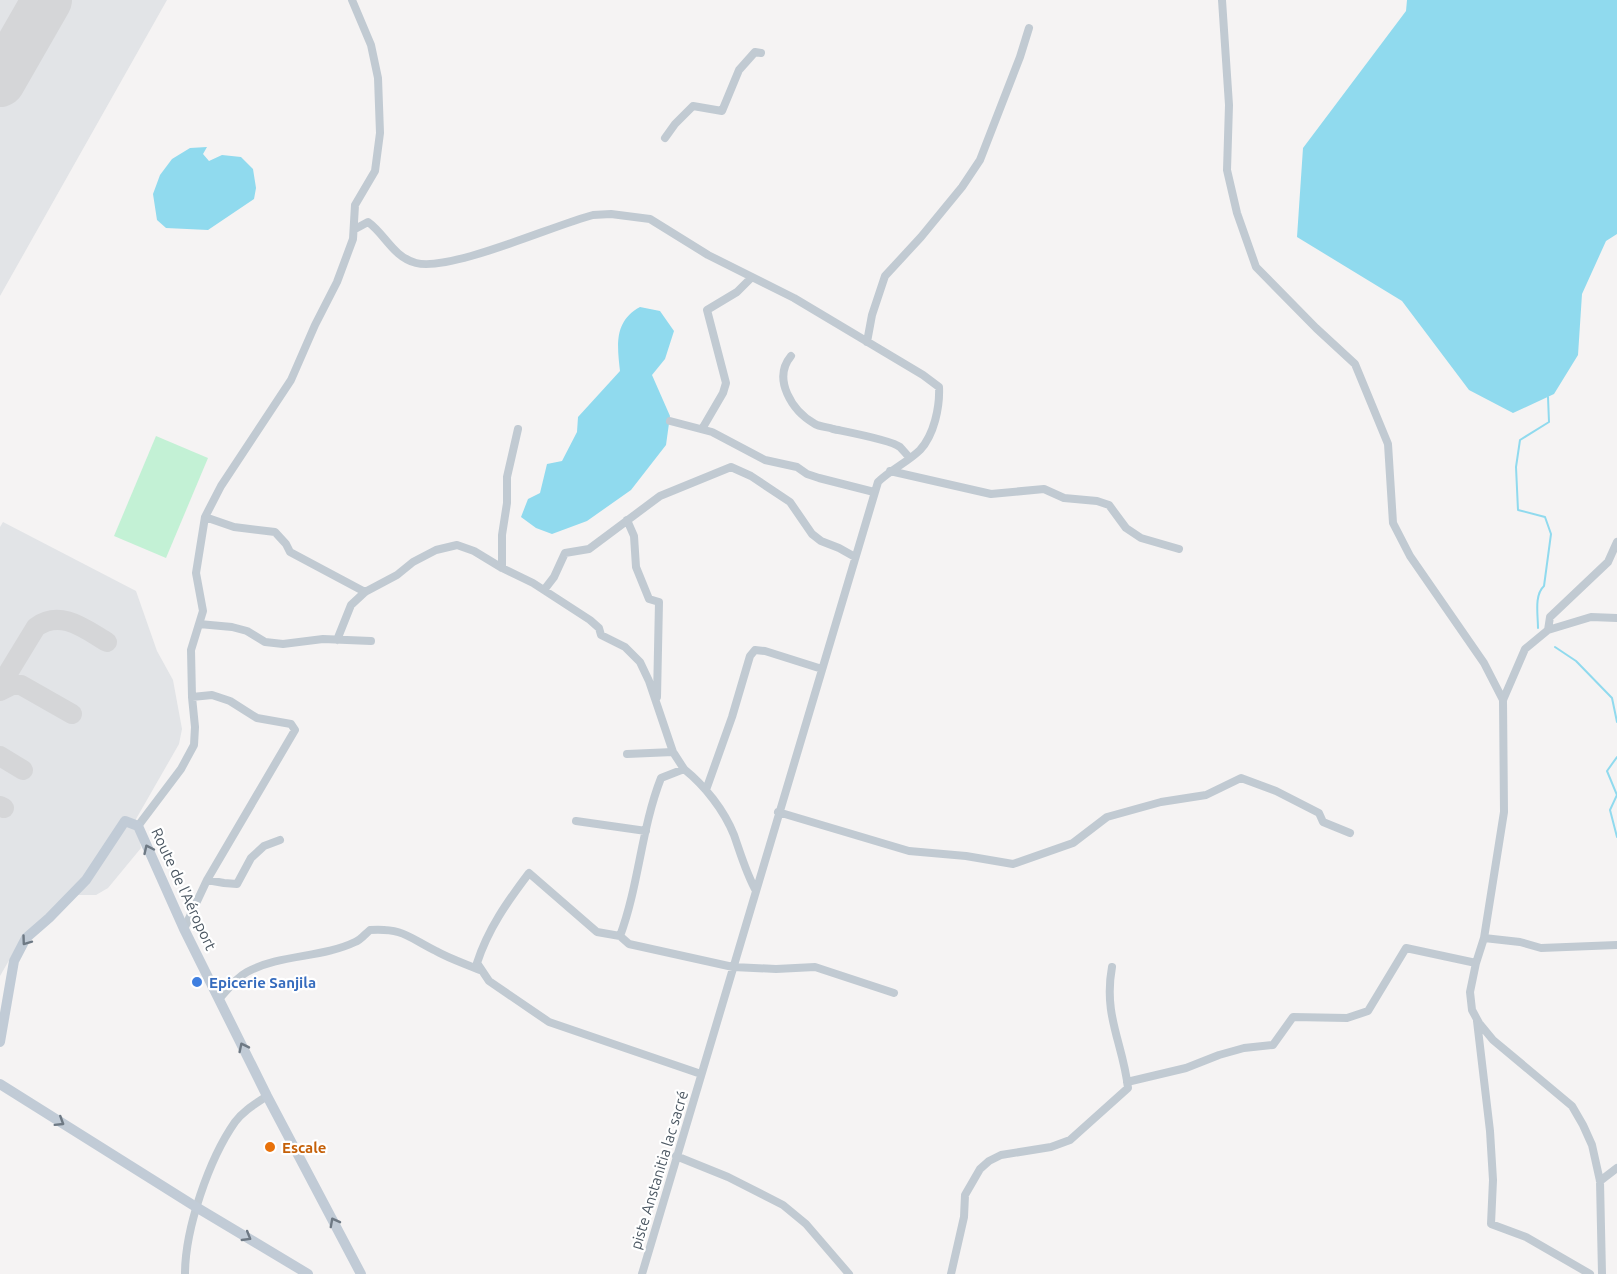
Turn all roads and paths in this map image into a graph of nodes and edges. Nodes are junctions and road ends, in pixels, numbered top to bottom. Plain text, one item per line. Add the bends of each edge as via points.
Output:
1 (352, 0) edge
2 (1222, 0) edge
3 (1029, 28) dead end
4 (760, 53) dead end
5 (665, 138) dead end
6 (355, 229) junction
7 (751, 278) junction
8 (867, 342) junction
9 (791, 356) dead end
10 (670, 421) dead end
11 (518, 429) dead end
12 (702, 429) junction
13 (909, 457) junction
14 (890, 471) junction
15 (874, 492) junction
16 (206, 517) junction
17 (627, 520) junction
18 (1617, 542) edge
19 (1179, 549) dead end
20 (855, 557) junction
21 (502, 568) junction
22 (544, 590) junction
23 (365, 592) junction
24 (1617, 618) edge
25 (199, 624) junction
26 (1548, 630) junction
27 (337, 640) junction
28 (371, 641) dead end
29 (822, 669) junction
30 (192, 698) junction
31 (1503, 700) junction
32 (657, 703) junction
33 (673, 752) junction
34 (627, 754) dead end
35 (684, 769) junction
36 (705, 790) junction
37 (778, 812) junction
38 (576, 821) dead end
39 (138, 826) junction
40 (646, 831) junction
41 (1350, 833) dead end
42 (280, 840) dead end
43 (207, 880) junction
44 (756, 891) junction
45 (184, 929) junction
46 (620, 936) junction
47 (1484, 938) junction
48 (1617, 945) edge
49 (1476, 963) junction
50 (733, 967) junction
51 (1112, 968) dead end
52 (481, 970) junction
53 (894, 993) dead end
54 (220, 998) junction
55 (1477, 1021) junction
56 (0, 1042) edge
57 (701, 1074) junction
58 (1127, 1082) junction
59 (0, 1084) edge
60 (267, 1096) junction
61 (676, 1156) junction
62 (1617, 1168) edge
63 (1600, 1181) junction
64 (196, 1207) junction
65 (185, 1274) edge
66 (308, 1274) edge
67 (361, 1274) edge
68 (642, 1274) edge
69 (849, 1274) edge
70 (951, 1274) edge
71 (1590, 1274) edge
72 (1602, 1274) edge

1 - 6 street via 371,45 378,78 380,133 375,171 355,205
2 - 31 street via 1229,105 1227,170 1236,213 1256,267 1355,364 1388,444 1393,523 1410,556 1484,663
3 - 8 street via 980,160 962,187 885,276
4 - 5 street via 755,52 739,70 722,111 693,106
6 - 7 street via 368,222 400,256 417,264 480,253 593,215 632,216 650,219
6 - 16 street via 337,282 291,380 221,486
7 - 8 street via 794,298
7 - 12 street via 737,292 707,310 726,383
8 - 13 street via 939,387 940,400 926,441
9 - 13 street via 785,363 783,385 802,413 816,424 898,446
10 - 12 street
11 - 21 street via 507,477
12 - 15 street via 765,460
13 - 14 street
14 - 15 street
14 - 19 street via 983,493 1044,489 1064,498 1097,501 1109,505 1126,528 1141,538
15 - 20 street, piste Anstanitia lac sacré
16 - 23 street via 234,527 275,532 290,552
16 - 25 street via 196,562 203,611
17 - 20 street via 660,496 731,466 790,502 821,541
17 - 22 street via 589,549 565,553
17 - 32 street via 634,536 636,567 643,587 649,599 658,602
18 - 26 street via 1608,562 1550,617
20 - 29 street, piste Anstanitia lac sacré
21 - 22 street
21 - 23 street via 457,545 436,550
22 - 32 street via 590,620 601,635 625,647 640,662
23 - 27 street via 351,605
24 - 26 street via 1591,617
25 - 27 street via 247,631 265,642
25 - 30 street via 191,650
26 - 31 street via 1525,649
27 - 28 street
29 - 36 street via 755,650
29 - 37 street, piste Anstanitia lac sacré
30 - 39 street via 194,745
30 - 43 street via 212,695 257,718 291,724 295,730
31 - 47 street via 1504,812
32 - 33 street
33 - 34 street
33 - 35 street
35 - 36 street
35 - 40 street via 661,778
36 - 44 street via 733,833
37 - 41 street via 909,851 1013,864 1073,843 1107,817 1206,795 1241,778 1276,791 1319,813 1323,822
37 - 44 street, piste Anstanitia lac sacré
38 - 40 street
45 -> 39 main road, Route de l'Aéroport
39 -> 56 main road, Route de l'Aéroport via 125,821 86,880 26,938 14,961
40 - 46 street
42 - 43 street via 264,846 251,858 237,884
43 - 45 street
44 - 50 street, piste Anstanitia lac sacré
45 - 54 main road, Route de l'Aéroport
46 - 50 street via 629,944
46 - 52 street via 597,932 530,873 505,904 485,939 477,963
47 - 48 street via 1541,948
47 - 49 street
49 - 55 street via 1470,992
49 - 58 street via 1406,948 1368,1011 1347,1018 1293,1017 1273,1045 1244,1048 1186,1068
50 - 53 street via 815,967
50 - 57 street, piste Anstanitia lac sacré
51 - 58 street via 1108,997
52 - 54 street via 439,953 405,933 370,930 358,941 336,949 251,970
52 - 57 street via 489,981 549,1022
60 -> 54 main road, Route de l'Aéroport
55 - 63 street via 1493,1040 1572,1106 1592,1145
55 - 71 street via 1490,1131 1491,1224 1526,1238
57 - 61 street, piste Anstanitia lac sacré
58 - 70 street via 1128,1089 1070,1140 1001,1155 980,1169 964,1195 964,1218
59 -> 64 main road
60 - 64 street via 235,1122
67 -> 60 main road, Route de l'Aéroport
61 - 68 street, piste Anstanitia lac sacré
61 - 69 street via 783,1205 806,1224
62 - 63 street
63 - 72 street
64 - 65 street
64 -> 66 main road

